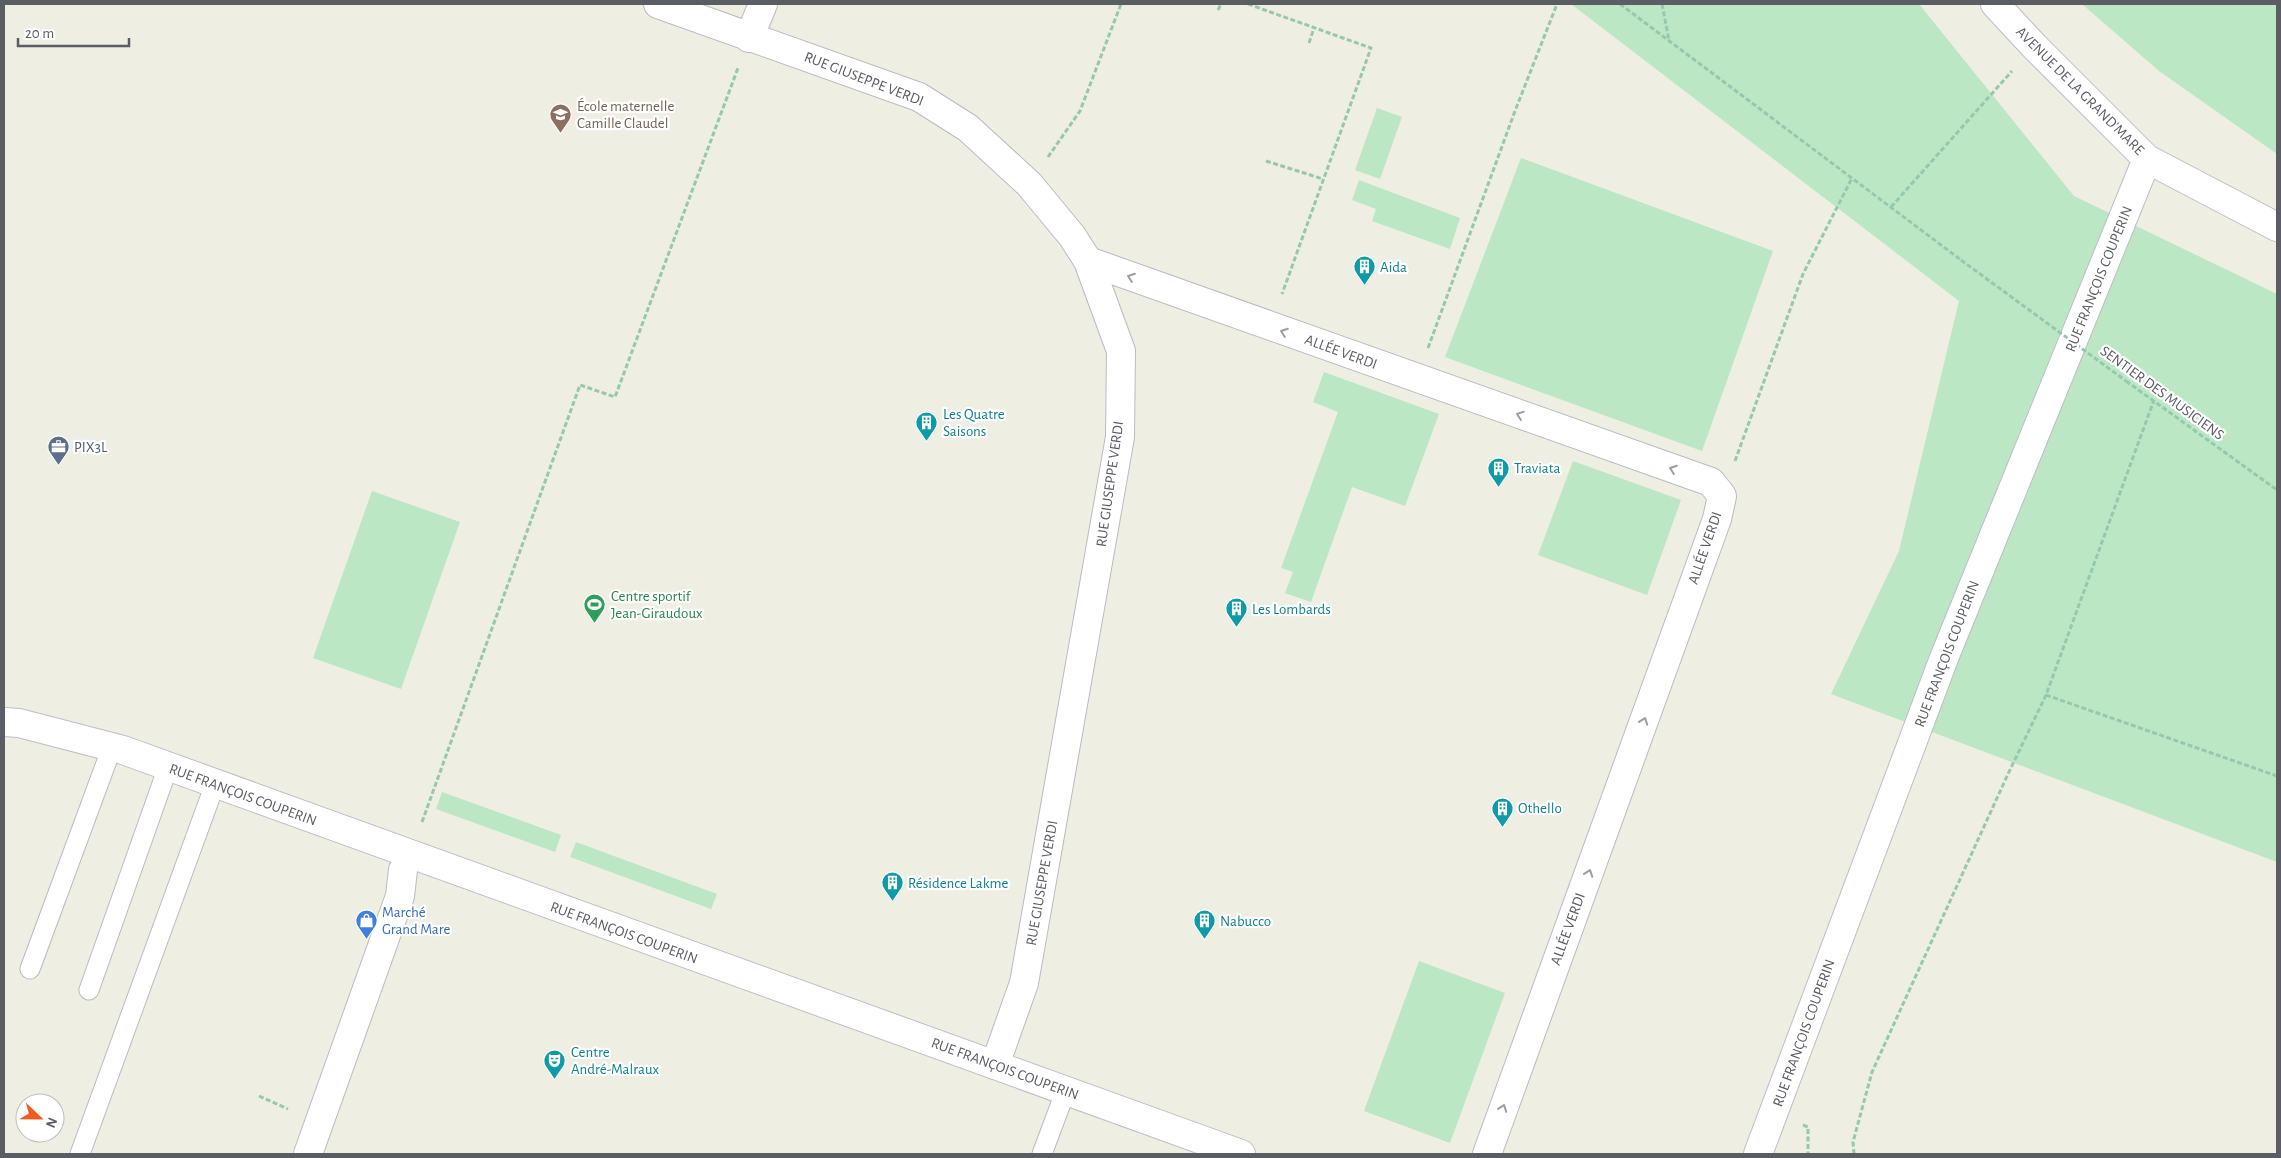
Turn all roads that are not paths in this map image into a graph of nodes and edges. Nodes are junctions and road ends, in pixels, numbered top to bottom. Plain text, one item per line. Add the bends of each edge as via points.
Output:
1 (658, 4) edge
2 (763, 4) edge
3 (1995, 4) edge
4 (749, 38) junction
5 (2147, 159) junction
6 (2277, 227) edge
7 (1088, 261) junction
8 (4, 722) edge
9 (112, 747) junction
10 (168, 767) junction
11 (215, 784) junction
12 (403, 870) dead end
13 (30, 969) dead end
14 (89, 990) dead end
15 (995, 1065) junction
16 (1066, 1090) junction
17 (80, 1154) edge
18 (308, 1154) edge
19 (1042, 1154) edge
20 (1241, 1154) edge
21 (1487, 1154) edge
22 (1758, 1154) edge

1 - 4 street, RUE GIUSEPPE VERDI
2 - 4 street
3 - 5 street, AVENUE DE LA GRAND'MARE
4 - 7 street, RUE GIUSEPPE VERDI via 919,97 968,128 1028,184 1072,236
5 - 6 street, AVENUE DE LA GRAND'MARE
5 - 22 street, RUE FRANÇOIS COUPERIN via 1944,658
7 - 15 street, RUE GIUSEPPE VERDI via 1121,351 1120,437 1024,983
21 -> 7 street, ALLÉE VERDI via 1717,519 1722,496 1711,482
8 - 9 street, RUE FRANÇOIS COUPERIN
9 - 10 street, RUE FRANÇOIS COUPERIN
9 - 13 lane
10 - 11 street, RUE FRANÇOIS COUPERIN
10 - 14 lane
11 - 15 street, RUE FRANÇOIS COUPERIN
11 - 17 lane
12 - 18 street via 400,896
15 - 16 street, RUE FRANÇOIS COUPERIN
16 - 19 lane
16 - 20 street, RUE FRANÇOIS COUPERIN

